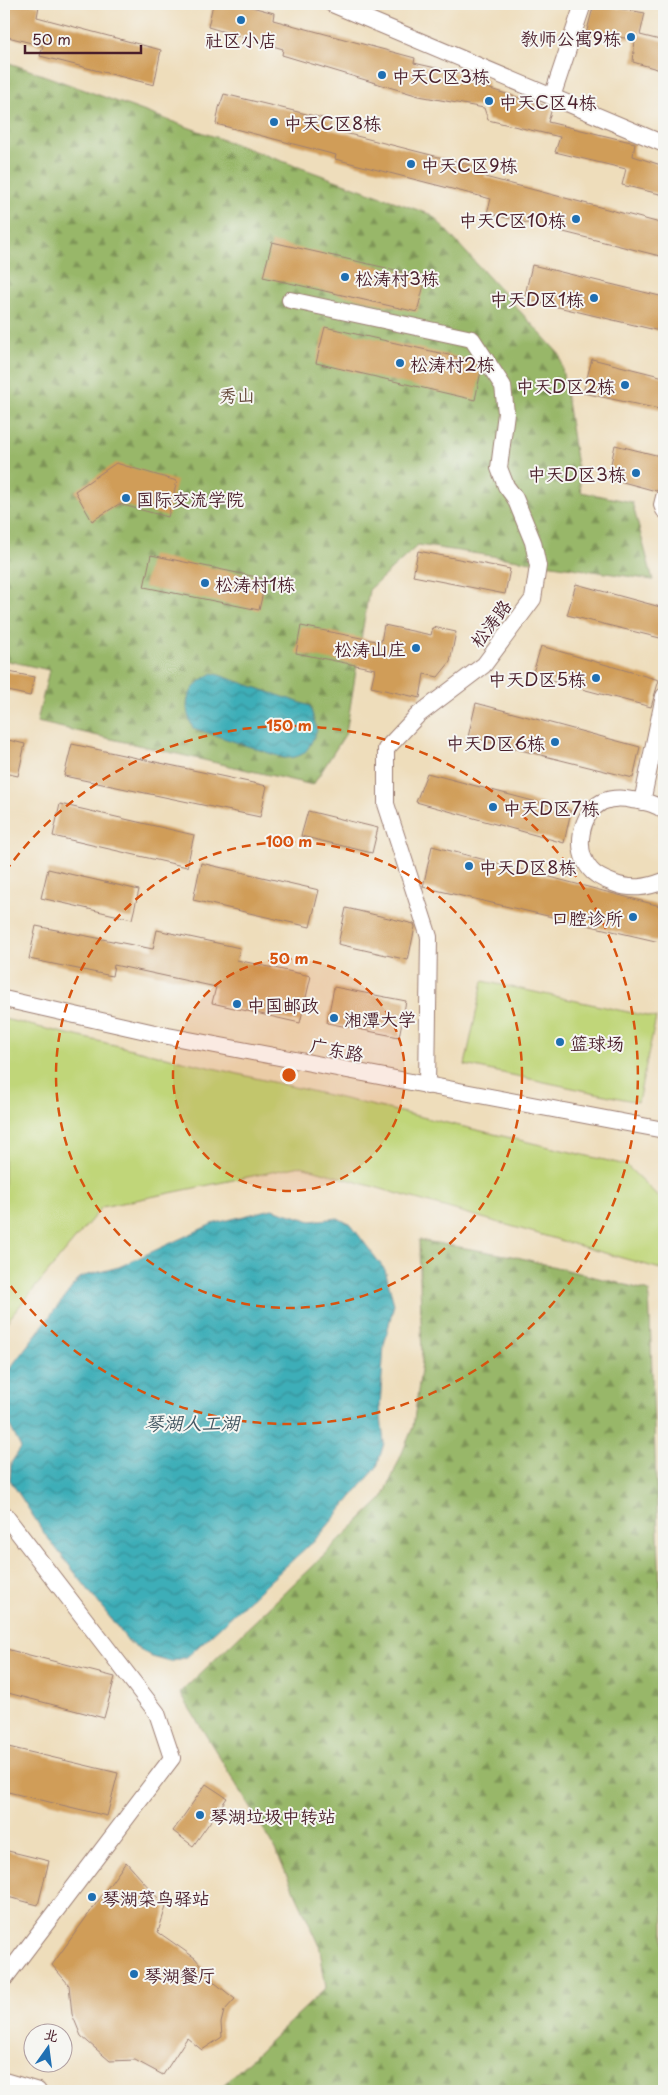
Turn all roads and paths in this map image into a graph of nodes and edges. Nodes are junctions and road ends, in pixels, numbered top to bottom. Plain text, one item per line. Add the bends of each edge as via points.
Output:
1 (332, 4) edge
2 (583, 4) edge
3 (552, 97) junction
4 (664, 144) edge
5 (290, 300) dead end
6 (664, 497) edge
7 (664, 510) edge
8 (664, 696) edge
9 (642, 802) junction
10 (664, 811) edge
11 (664, 881) edge
12 (4, 999) edge
13 (427, 1086) junction
14 (664, 1130) edge
15 (4, 1514) edge
16 (4, 1979) edge
17 (4, 2081) edge
18 (38, 2091) edge

1 - 3 street
2 - 3 street
3 - 4 street
5 - 13 street, 松涛路 via 472,339 503,386 506,413 499,468 533,542 538,566 533,599 484,665 418,716 386,749 386,804 429,937
6 - 7 street
8 - 9 street
9 - 10 street via 659,806
9 - 11 street via 615,799 602,802 590,812 583,827 584,859 590,870 620,886 635,889
12 - 13 street, 广东路 via 168,1036
13 - 14 street, 广东路
15 - 16 street via 158,1713 172,1758
17 - 18 street

